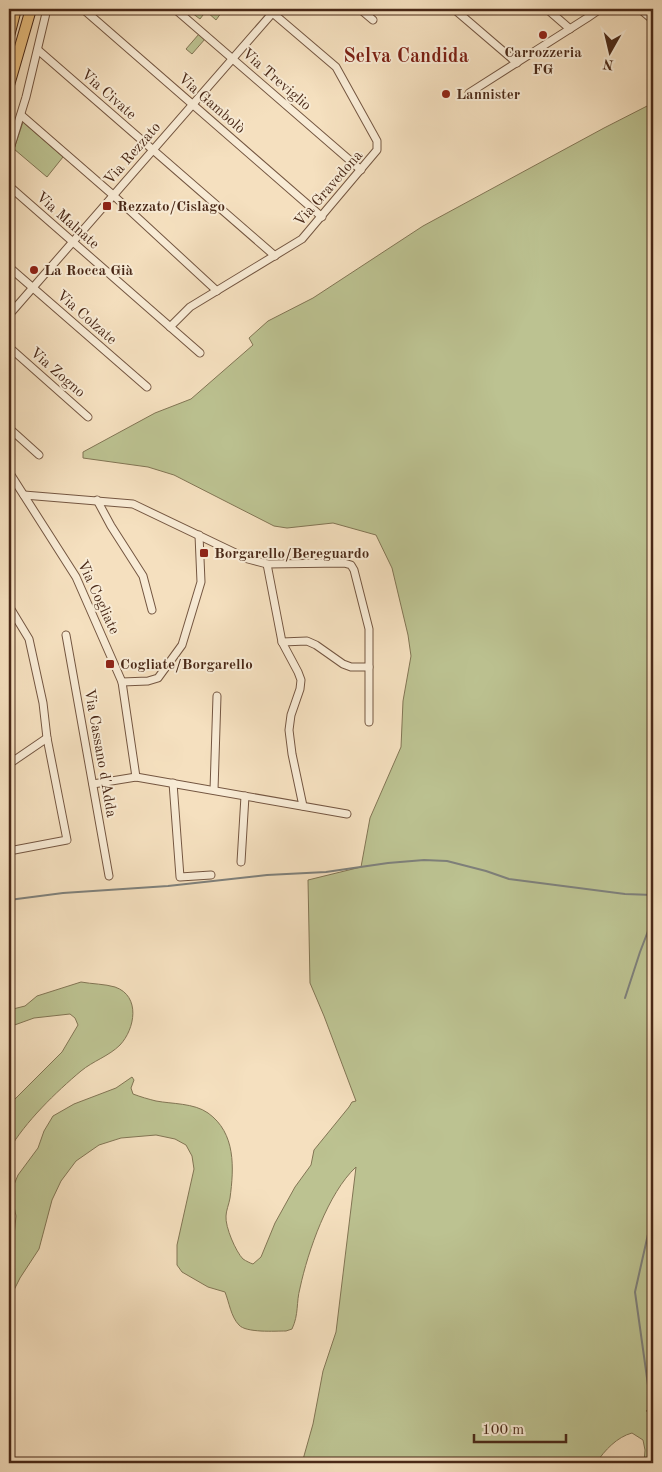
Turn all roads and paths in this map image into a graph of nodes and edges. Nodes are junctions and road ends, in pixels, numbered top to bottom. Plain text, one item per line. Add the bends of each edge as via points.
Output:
1 (16, 9) edge
2 (31, 9) edge
3 (47, 9) edge
4 (84, 9) edge
5 (175, 9) edge
6 (360, 9) edge
7 (454, 9) edge
8 (547, 9) edge
9 (600, 9) edge
10 (640, 9) edge
11 (272, 10) edge
12 (373, 20) dead end
13 (653, 20) edge
14 (570, 29) junction
15 (9, 36) edge
16 (38, 50) junction
17 (232, 58) junction
18 (517, 64) junction
19 (9, 85) edge
20 (469, 93) dead end
21 (193, 104) junction
22 (21, 115) junction
23 (152, 150) junction
24 (9, 152) edge
25 (361, 170) junction
26 (9, 186) edge
27 (113, 195) junction
28 (322, 217) junction
29 (73, 242) junction
30 (275, 256) junction
31 (9, 267) edge
32 (32, 287) junction
33 (217, 290) junction
34 (9, 315) edge
35 (170, 327) junction
36 (9, 347) edge
37 (200, 353) dead end
38 (147, 388) dead end
39 (88, 418) dead end
40 (9, 428) edge
41 (39, 455) dead end
42 (9, 472) edge
43 (24, 495) junction
44 (97, 500) junction
45 (199, 535) junction
46 (267, 564) junction
47 (9, 606) edge
48 (152, 610) dead end
49 (66, 635) dead end
50 (282, 642) junction
51 (369, 667) junction
52 (122, 682) junction
53 (217, 696) dead end
54 (368, 722) dead end
55 (47, 738) junction
56 (9, 764) edge
57 (136, 777) junction
58 (173, 783) junction
59 (92, 784) junction
60 (214, 790) junction
61 (245, 796) junction
62 (303, 806) junction
63 (347, 814) dead end
64 (9, 851) edge
65 (240, 862) dead end
66 (211, 875) dead end
67 (109, 876) dead end

1 - 15 highway
2 - 19 highway
3 - 16 street
4 - 21 street, Via Gambolò
5 - 17 street, Via Treviglio
6 - 12 street
7 - 18 street
8 - 14 street
9 - 14 street
10 - 13 street
11 - 17 street, Via Rezzato
11 - 25 street, Via Gravedona via 339,72 378,143 376,152
14 - 18 street
16 - 22 street
16 - 23 street, Via Civate
17 - 21 street, Via Rezzato
17 - 25 street, Via Treviglio
18 - 20 street
21 - 23 street, Via Rezzato
21 - 28 street, Via Gambolò
22 - 24 street
22 - 27 street
23 - 27 street, Via Rezzato
23 - 30 street, Via Civate
25 - 28 street, Via Gravedona
26 - 29 street, Via Malnate
27 - 29 street, Via Rezzato
27 - 33 street
28 - 30 street, Via Gravedona via 302,239
29 - 32 street, Via Rezzato
29 - 35 street, Via Malnate
30 - 33 street, Via Gravedona
31 - 32 street, Via Colzate
32 - 34 street, Via Rezzato
32 - 38 street, Via Colzate
33 - 35 street, Via Gravedona via 190,307
35 - 37 street, Via Malnate
36 - 39 street, Via Zogno
40 - 41 street
42 - 43 street, Via Cogliate
43 - 44 street
43 - 52 street, Via Cogliate via 76,577
44 - 45 street via 135,504
44 - 48 street via 143,576
45 - 46 street via 248,560
45 - 52 street via 201,582 180,648 158,678
46 - 50 street
46 - 51 street via 344,563 353,567 369,626
47 - 55 street via 29,639
49 - 59 street, Via Cassano d'Adda
50 - 51 street via 310,642 343,664
50 - 62 street via 300,680 289,730
51 - 54 street
52 - 57 street, Via Cogliate
53 - 60 street
55 - 56 street
55 - 64 street via 67,840
57 - 58 street
57 - 59 street
58 - 60 street
58 - 66 street via 180,877
59 - 67 street, Via Cassano d'Adda
60 - 61 street
61 - 62 street
61 - 65 street
62 - 63 street

